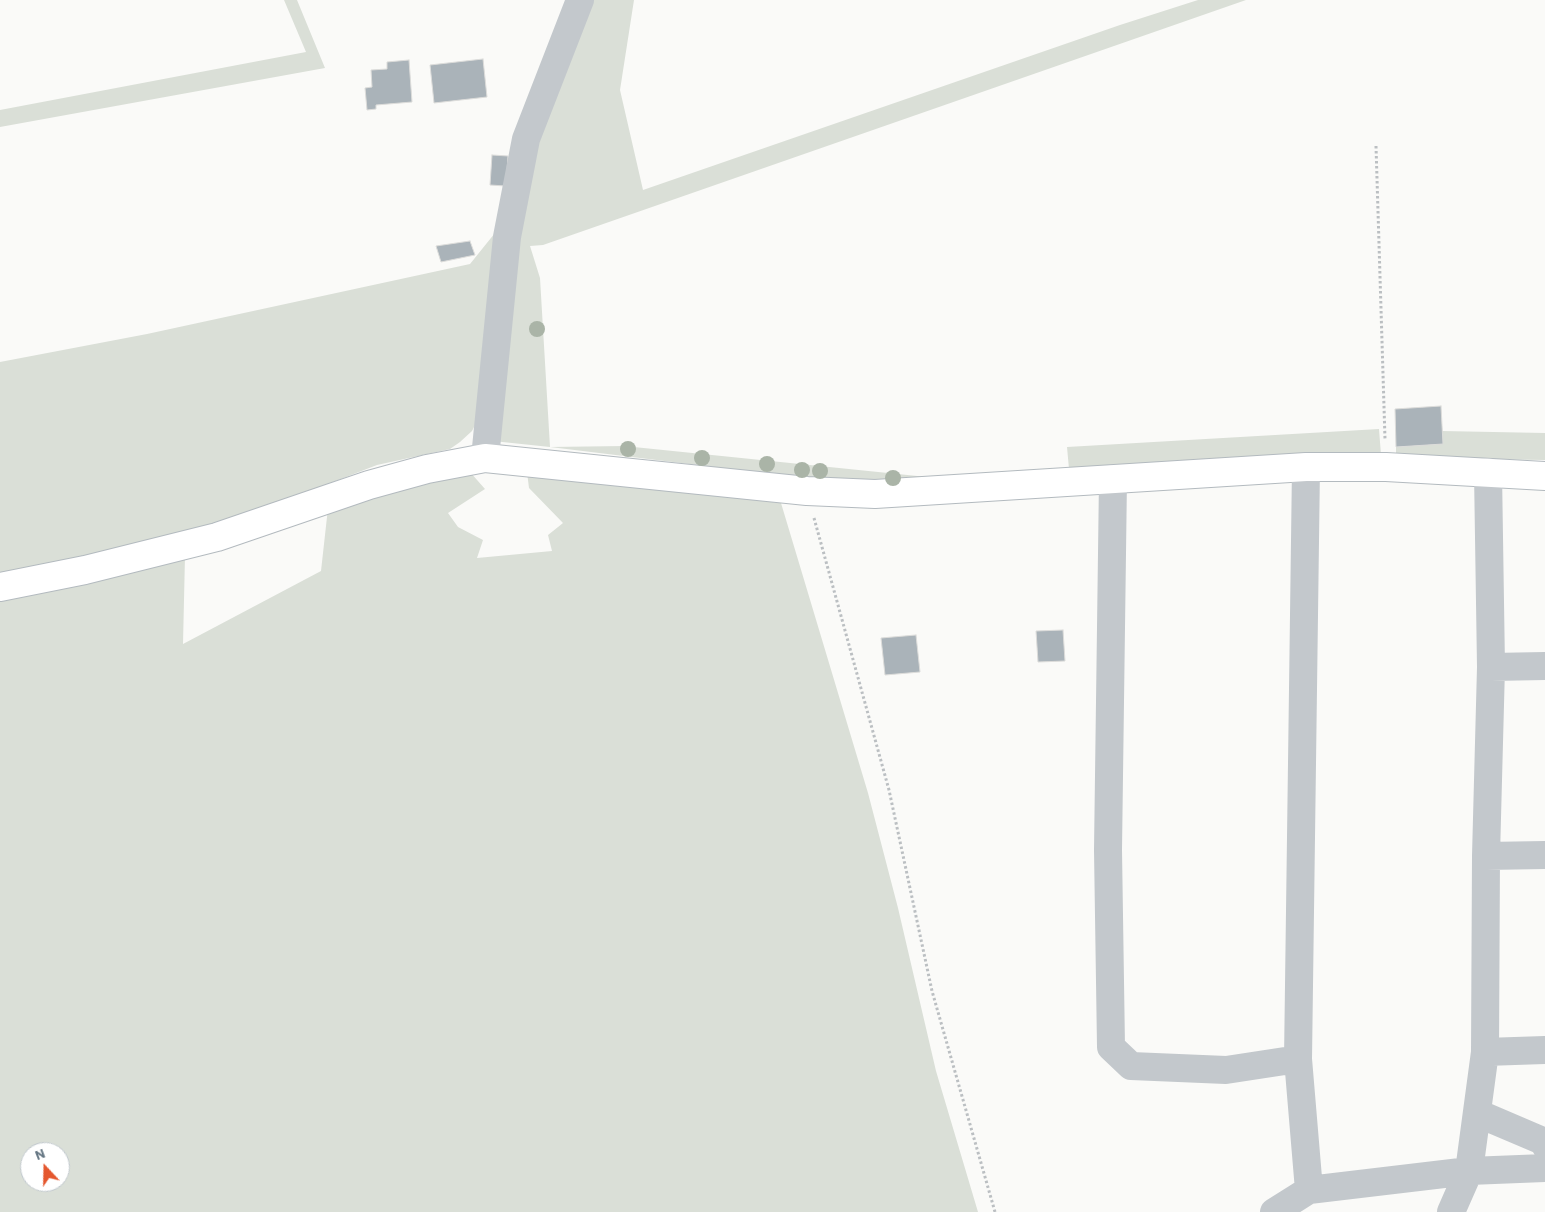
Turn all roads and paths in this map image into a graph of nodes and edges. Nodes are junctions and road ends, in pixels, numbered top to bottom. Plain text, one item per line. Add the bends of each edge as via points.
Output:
1 (580, 0) edge
2 (1376, 146) dead end
3 (485, 458) junction
4 (1306, 467) junction
5 (1386, 467) junction
6 (1488, 472) junction
7 (1545, 476) edge
8 (1113, 479) junction
9 (807, 491) junction
10 (0, 587) edge
11 (1491, 666) junction
12 (1545, 666) edge
13 (1545, 855) edge
14 (1486, 856) junction
15 (1545, 1050) edge
16 (1484, 1052) junction
17 (1298, 1059) junction
18 (1477, 1113) junction
19 (1545, 1145) edge
20 (1545, 1168) edge
21 (1469, 1171) junction
22 (1309, 1190) junction
23 (995, 1212) edge
24 (1274, 1212) edge
25 (1451, 1212) edge

1 - 3 street via 526,139 507,237
2 - 5 path
3 - 9 street
3 - 10 street via 369,485 218,537
4 - 5 street
4 - 8 street
4 - 17 street
5 - 6 street
6 - 7 street
6 - 11 street
8 - 9 street via 875,494
8 - 17 street via 1108,850 1111,1047 1131,1066 1226,1070
9 - 23 path via 889,790 932,991
11 - 12 street
11 - 14 street
13 - 14 street
14 - 16 street
15 - 16 street
16 - 18 street
17 - 22 street
18 - 19 street
18 - 21 street
20 - 21 street
21 - 22 street
21 - 25 street
22 - 24 street

